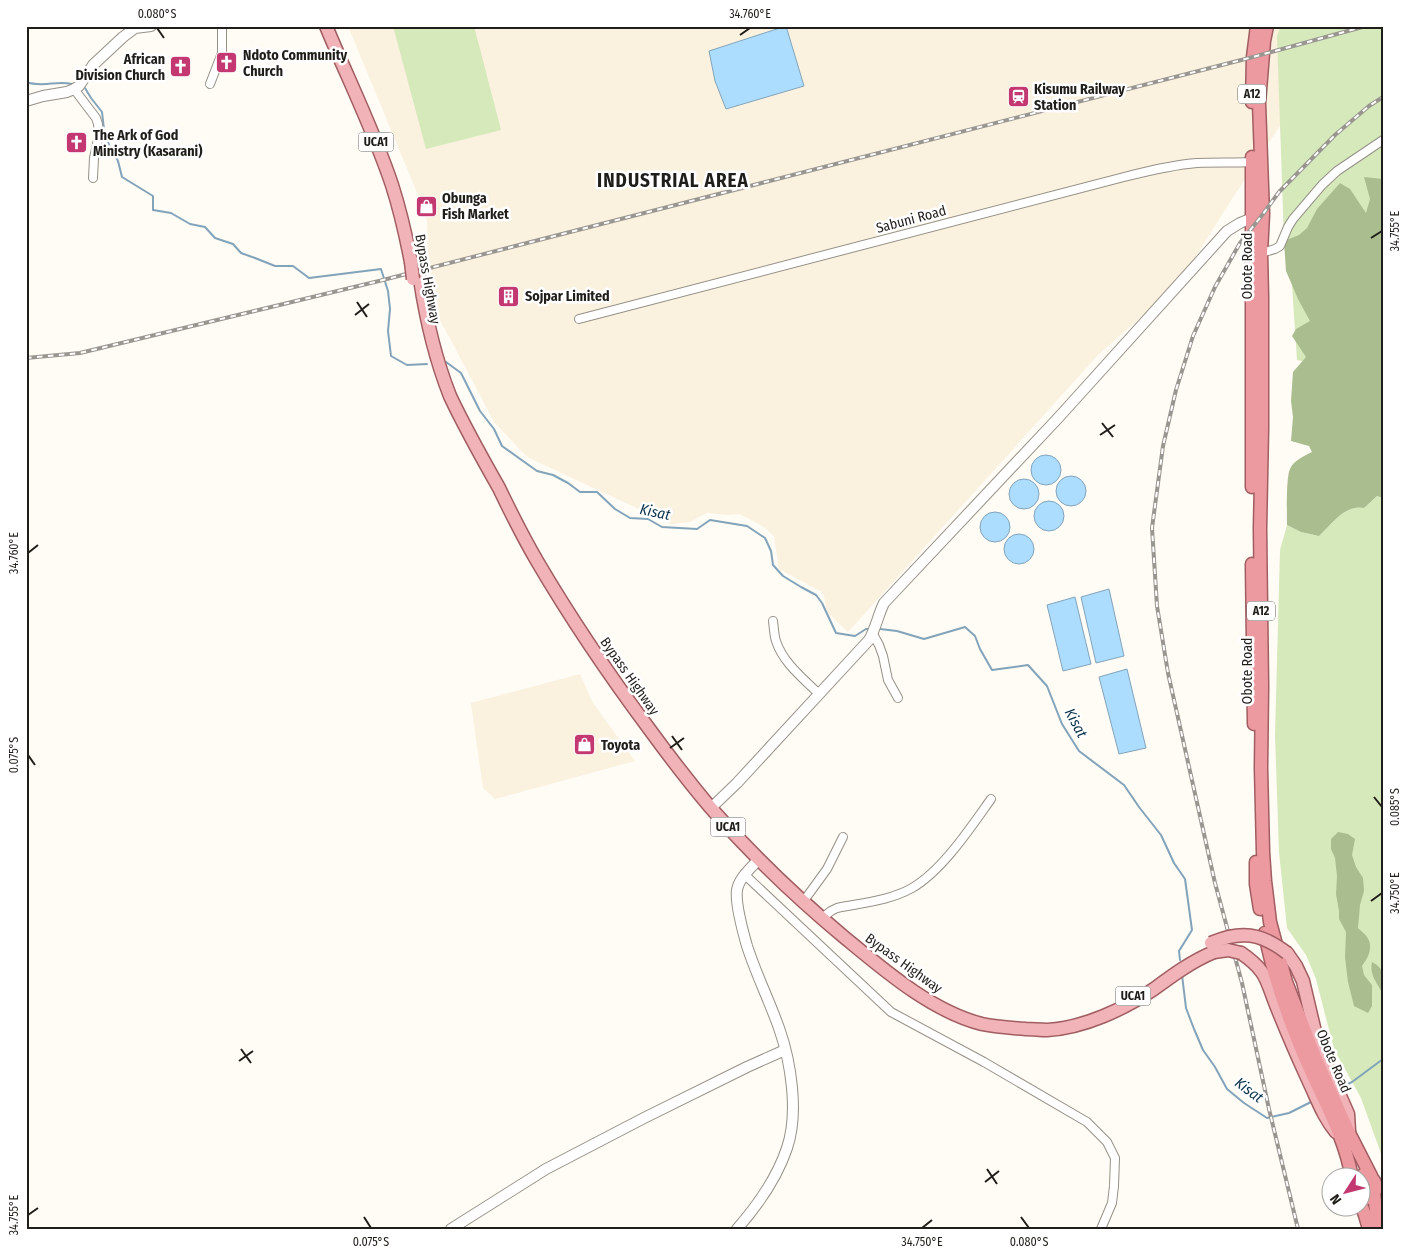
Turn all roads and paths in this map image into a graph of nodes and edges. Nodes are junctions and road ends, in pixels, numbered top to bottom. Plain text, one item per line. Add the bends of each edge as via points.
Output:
1 (151, 26) edge
2 (222, 26) edge
3 (326, 26) edge
4 (334, 26) edge
5 (1257, 26) edge
6 (1267, 26) edge
7 (210, 84) dead end
8 (74, 89) junction
9 (26, 101) edge
10 (1255, 103) junction
11 (1383, 140) edge
12 (1252, 162) junction
13 (93, 178) dead end
14 (1258, 216) junction
15 (1261, 253) junction
16 (415, 262) junction
17 (579, 319) dead end
18 (773, 621) dead end
19 (873, 634) junction
20 (819, 694) junction
21 (898, 698) dead end
22 (991, 798) dead end
23 (711, 808) junction
24 (843, 838) dead end
25 (759, 859) junction
26 (745, 875) junction
27 (803, 902) junction
28 (822, 918) junction
29 (1044, 1027) junction
30 (785, 1050) junction
31 (1345, 1135) junction
32 (1350, 1168) edge
33 (1366, 1168) edge
34 (1372, 1178) edge
35 (1374, 1193) joint
36 (452, 1229) edge
37 (737, 1229) edge
38 (1101, 1229) edge
39 (1378, 1229) edge

1 - 8 street via 135,28 122,37 93,64
2 - 7 street via 222,53
3 - 16 main road, Bypass Highway / UCA1 via 392,184
4 - 16 main road, Bypass Highway / UCA1 via 393,167 407,212
5 - 10 highway, A12 via 1253,57
6 - 10 highway, Obote Road / A12
8 - 9 street
8 - 13 street via 98,124
10 - 12 highway, A12
10 - 14 highway, Obote Road / A12
11 - 15 street via 1337,171 1293,219 1280,246
12 - 14 highway, Obote Road / A12
12 - 17 street, Sabuni Road via 1196,163 1124,177
14 - 15 highway, Obote Road / A12
14 - 19 street via 1227,232 891,596 880,612
14 - 31 highway, Obote Road / A12 via 1252,624 1256,884 1276,981 1304,1056
15 - 31 highway, Obote Road / A12 via 1261,768 1265,881 1270,922 1286,982
16 - 23 main road, Bypass Highway / UCA1, bridge via 423,334 446,405 467,446 615,683
18 - 20 street via 776,642 783,655
19 - 20 street
19 - 21 street via 883,656 888,680
20 - 23 street
22 - 28 street via 952,851 917,885 882,899 837,908
23 - 25 main road, Bypass Highway / UCA1
24 - 27 street via 827,869
25 - 26 street
25 - 27 main road, Bypass Highway / UCA1
26 - 30 street via 737,892 743,934
26 - 38 street via 891,1012 1087,1122 1107,1142 1115,1158 1112,1203
27 - 28 main road, Bypass Highway / UCA1
28 - 29 main road, Bypass Highway / UCA1 via 884,969 940,1007 982,1024 1024,1029
29 - 31 main road, UCA1, bridge via 1056,1029 1087,1022 1122,1008 1201,957 1228,950 1241,953 1259,968 1268,981 1276,1007 1322,1110 1328,1122
29 - 31 main road, UCA1, bridge via 1116,1005 1222,938 1247,934 1261,937 1287,953 1303,981 1316,1036 1348,1114
30 - 36 street via 546,1169
30 - 37 street via 792,1092 787,1147 763,1196
31 - 32 highway, Obote Road / A12
31 - 33 highway, Obote Road / A12
34 - 35 highway, A12
35 - 39 highway, A12

